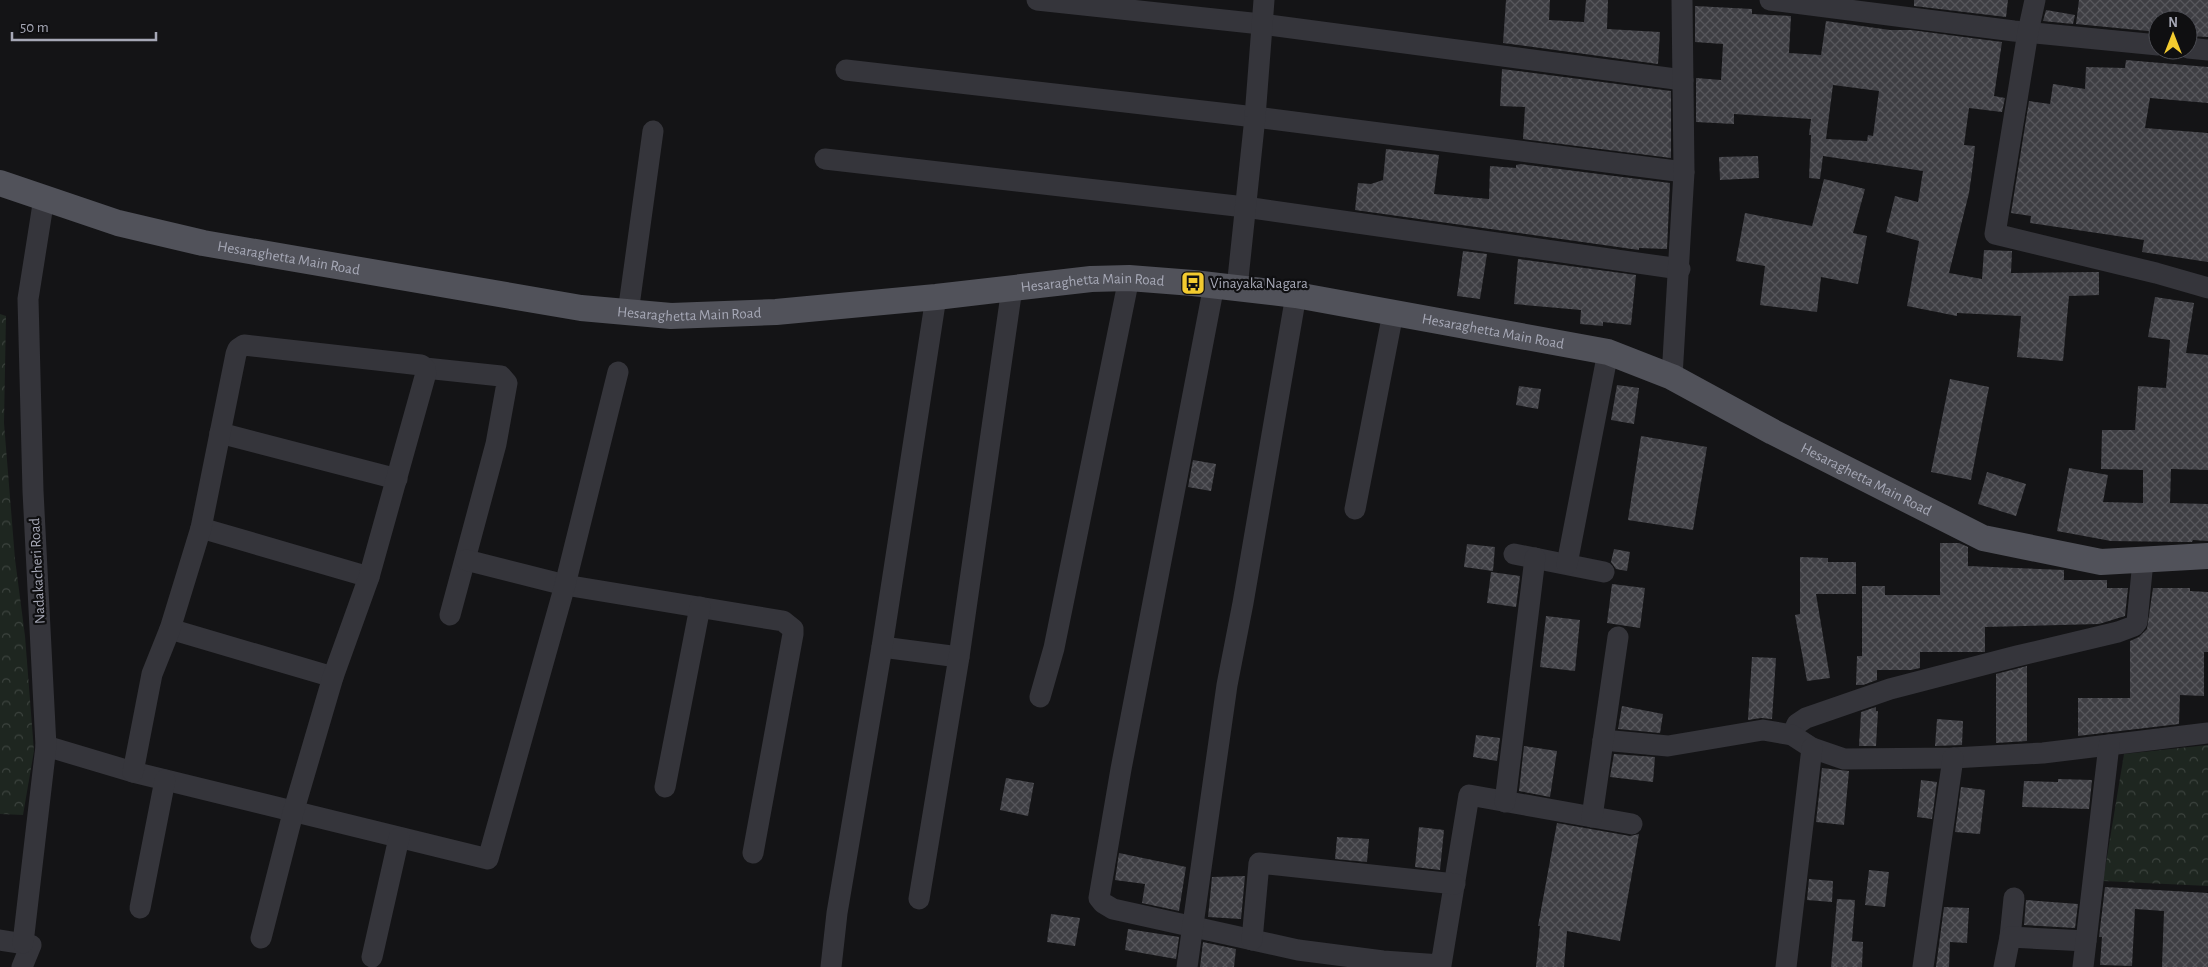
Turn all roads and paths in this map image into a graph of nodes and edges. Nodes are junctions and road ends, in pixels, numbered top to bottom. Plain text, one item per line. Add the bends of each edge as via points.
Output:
1 (1037, 0) edge
2 (1264, 0) edge
3 (1682, 0) edge
4 (1775, 0) edge
5 (2035, 0) edge
6 (1261, 24) junction
7 (2028, 32) junction
8 (2148, 44) edge
9 (846, 70) dead end
10 (1683, 80) junction
11 (1255, 117) junction
12 (653, 131) dead end
13 (825, 160) dead end
14 (1684, 172) junction
15 (0, 183) edge
16 (44, 198) junction
17 (1245, 207) junction
18 (1680, 269) junction
19 (1129, 278) junction
20 (1225, 287) junction
21 (1012, 288) junction
22 (2208, 288) edge
23 (1296, 295) junction
24 (936, 297) junction
25 (628, 313) junction
26 (1393, 313) junction
27 (1608, 352) junction
28 (425, 368) junction
29 (618, 372) dead end
30 (1672, 377) junction
31 (220, 433) junction
32 (396, 478) junction
33 (1355, 508) dead end
34 (201, 528) junction
35 (1514, 554) dead end
36 (2208, 556) edge
37 (1536, 558) junction
38 (466, 560) junction
39 (2143, 561) junction
40 (1567, 564) junction
41 (1604, 572) dead end
42 (369, 577) junction
43 (565, 586) junction
44 (700, 607) junction
45 (450, 615) dead end
46 (170, 629) junction
47 (1618, 637) dead end
48 (882, 647) junction
49 (959, 657) junction
50 (333, 677) junction
51 (1040, 697) dead end
52 (2208, 733) edge
53 (1792, 735) junction
54 (1603, 740) junction
55 (2109, 745) junction
56 (46, 746) junction
57 (1812, 748) junction
58 (1953, 758) junction
59 (133, 772) junction
60 (166, 780) junction
61 (664, 787) dead end
62 (1506, 802) junction
63 (293, 813) junction
64 (1592, 817) junction
65 (1632, 824) dead end
66 (399, 838) junction
67 (753, 853) dead end
68 (1455, 884) junction
69 (2014, 898) dead end
70 (919, 899) dead end
71 (140, 908) dead end
72 (1193, 926) junction
73 (2010, 937) junction
74 (260, 938) dead end
75 (0, 940) edge
76 (1252, 940) junction
77 (2086, 941) junction
78 (22, 944) junction
79 (372, 958) dead end
80 (1296, 959) edge
81 (1383, 964) edge
82 (22, 967) edge
83 (831, 967) edge
84 (1187, 967) edge
85 (1786, 967) edge
86 (1923, 967) edge
87 (2004, 967) edge
88 (2083, 967) edge

1 - 6 street
2 - 6 street
3 - 10 street
4 - 7 street
5 - 7 street
6 - 10 street
6 - 11 street
7 - 8 street
7 - 22 street via 1995,234
9 - 11 street
10 - 14 street
11 - 14 street
11 - 17 street
12 - 25 street
13 - 17 street
14 - 18 street
15 - 16 main road, Hesaraghetta Main Road
16 - 25 main road, Hesaraghetta Main Road via 118,223 203,243 581,308
16 - 56 street, Nadakacheri Road via 28,299 33,491
17 - 18 street
17 - 20 street
18 - 30 street
19 - 20 main road, Hesaraghetta Main Road
19 - 21 main road, Hesaraghetta Main Road
19 - 51 street via 1054,648
20 - 23 main road, Hesaraghetta Main Road
20 - 72 street via 1121,769 1099,898 1113,909
21 - 24 main road, Hesaraghetta Main Road
21 - 49 street
23 - 26 main road, Hesaraghetta Main Road
23 - 72 street via 1227,685
24 - 25 main road, Hesaraghetta Main Road via 776,312 671,316
24 - 48 street
26 - 27 main road, Hesaraghetta Main Road
26 - 33 street
27 - 30 main road, Hesaraghetta Main Road
27 - 40 street
28 - 31 street via 244,346 236,354
28 - 32 street
28 - 38 street via 501,376 507,383 496,444
29 - 43 street
30 - 39 main road, Hesaraghetta Main Road via 1772,432 1983,538 2101,562
31 - 32 street
31 - 34 street
32 - 42 street
34 - 42 street
34 - 46 street
35 - 37 street
36 - 39 main road, Hesaraghetta Main Road
37 - 40 street
37 - 62 street
38 - 43 street
38 - 45 street
39 - 53 street via 2134,626 1890,690 1806,718 1797,724
40 - 41 street
42 - 50 street
43 - 44 street
43 - 66 street via 488,859
44 - 61 street
44 - 67 street via 783,621 793,628
46 - 50 street
46 - 59 street via 152,674
47 - 54 street
48 - 49 street
48 - 83 street
49 - 70 street
50 - 63 street
52 - 55 street
53 - 54 street via 1764,730 1668,746
53 - 57 street
54 - 64 street
55 - 58 street
55 - 77 street
56 - 59 street
56 - 78 street, Nadakacheri Road
57 - 58 street via 1844,759
57 - 85 street
58 - 86 street
59 - 60 street
60 - 63 street
60 - 71 street
62 - 64 street
62 - 68 street via 1469,795
63 - 66 street
63 - 74 street
64 - 65 street
66 - 79 street
68 - 76 street via 1259,863
68 - 81 street via 1441,964
69 - 73 street
72 - 76 street
72 - 84 street
73 - 77 street
73 - 87 street
75 - 78 street
76 - 80 street
77 - 88 street
78 - 82 street, Nadakacheri Road via 31,945
80 - 81 street

